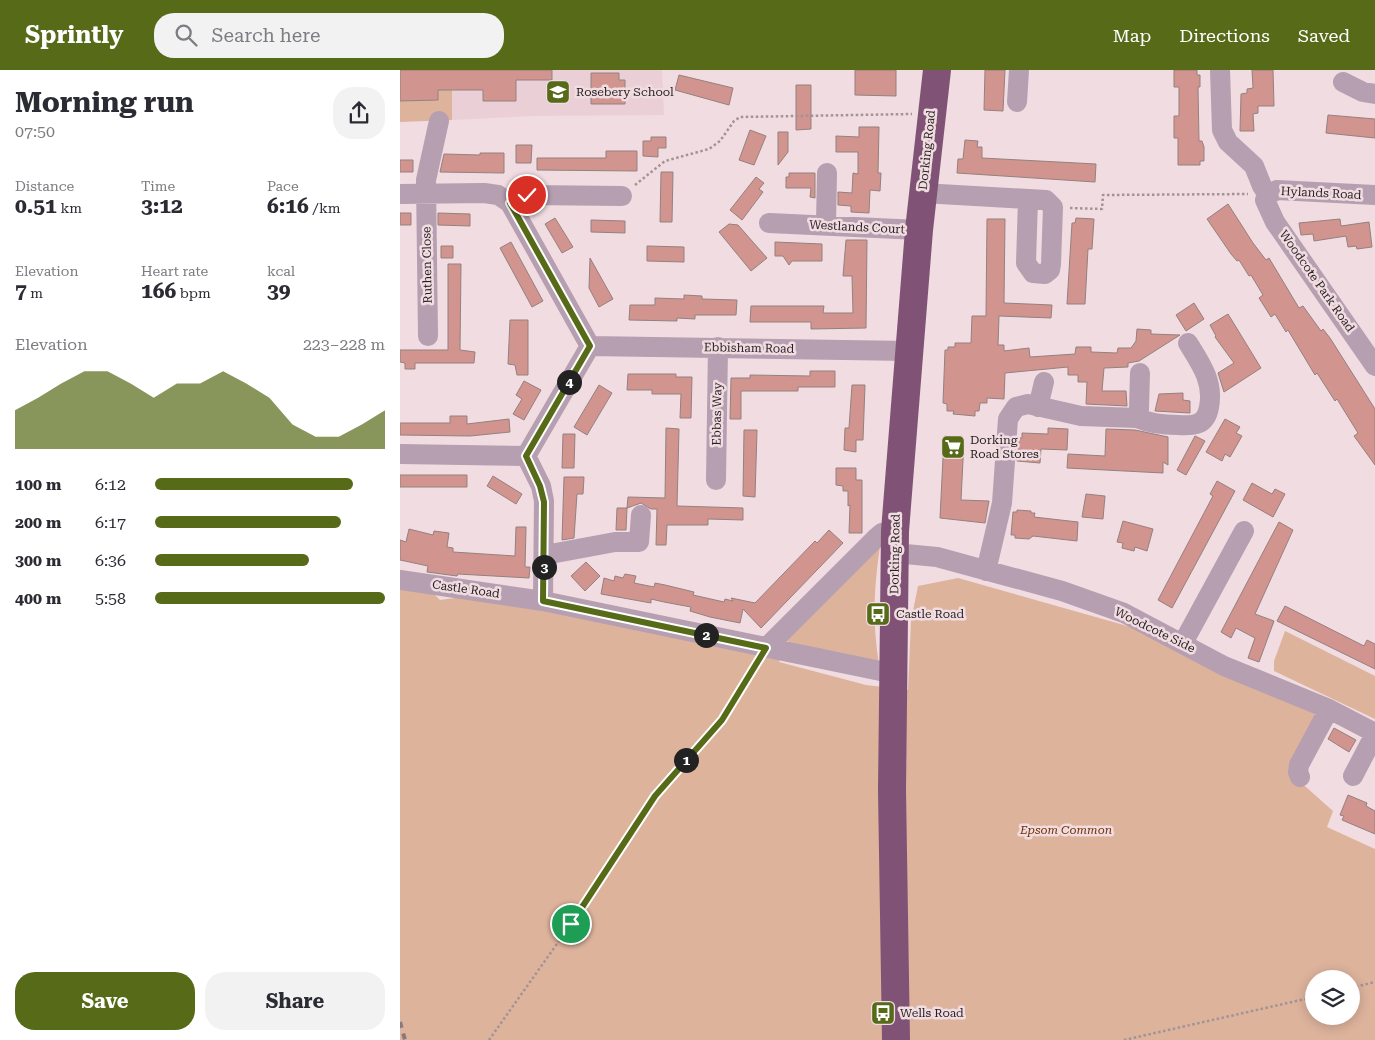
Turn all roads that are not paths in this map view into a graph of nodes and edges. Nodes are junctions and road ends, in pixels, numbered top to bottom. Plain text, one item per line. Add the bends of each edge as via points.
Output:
1 (937, 70) edge
2 (1019, 70) edge
3 (1220, 70) edge
4 (1343, 82) dead end
5 (1375, 94) edge
6 (1017, 102) dead end
7 (439, 120) dead end
8 (828, 173) dead end
9 (922, 193) junction
10 (400, 194) edge
11 (426, 194) junction
12 (1268, 195) junction
13 (622, 196) road end
14 (1375, 196) edge
15 (1028, 199) junction
16 (510, 203) junction
17 (769, 223) dead end
18 (826, 224) junction
19 (919, 230) junction
20 (428, 336) dead end
21 (1188, 343) dead end
22 (590, 346) junction
23 (718, 348) junction
24 (909, 351) junction
25 (1375, 366) edge
26 (1140, 373) dead end
27 (1044, 382) dead end
28 (1038, 407) junction
29 (1137, 418) junction
30 (400, 454) edge
31 (526, 456) junction
32 (716, 480) dead end
33 (641, 515) dead end
34 (1244, 531) dead end
35 (895, 542) junction
36 (545, 555) junction
37 (986, 571) junction
38 (400, 580) edge
39 (543, 601) junction
40 (1183, 644) junction
41 (766, 648) junction
42 (894, 674) junction
43 (1329, 709) junction
44 (1375, 733) edge
45 (1353, 776) dead end
46 (1300, 777) dead end
47 (896, 1040) edge

1 - 9 highway, Dorking Road
2 - 6 street
3 - 12 street, Woodcote Park Road via 1221,124 1225,137 1254,166
4 - 5 street
7 - 11 street, Ruthen Close via 427,170
8 - 18 street
9 - 15 street
9 - 19 highway, Dorking Road
10 - 11 street
11 - 16 street via 484,193 498,195
11 - 20 street, Ruthen Close
12 - 14 street, Hylands Road via 1277,190
12 - 25 street, Woodcote Park Road via 1265,200 1267,207 1276,222
13 - 16 street via 527,195
15 - 15 street via 1026,263 1033,273 1045,274 1050,270 1053,207 1046,200
16 - 22 street
17 - 18 street, Westlands Court
18 - 19 street, Westlands Court
19 - 24 highway, Dorking Road
21 - 29 street via 1210,384 1212,393 1207,418 1193,426 1155,424
22 - 23 street, Ebbisham Road
22 - 31 street
23 - 24 street, Ebbisham Road
23 - 32 street, Ebbas Way
24 - 35 highway, Dorking Road
26 - 29 street
27 - 28 street
28 - 29 street via 1081,416
28 - 37 street via 1022,404 1008,419 1002,503
30 - 31 street
31 - 36 street via 544,502
33 - 36 street via 639,542 614,542
34 - 40 street
35 - 37 street, Woodcote Side
35 - 41 street via 882,533
35 - 42 highway, Dorking Road
36 - 39 street
37 - 40 street, Woodcote Side via 1062,591 1124,613
38 - 39 street, Castle Road
39 - 41 street, Castle Road
40 - 43 street, Woodcote Side via 1224,666
41 - 42 street, Castle Road
42 - 47 highway, Dorking Road via 892,790
43 - 44 street, Woodcote Side
43 - 46 street via 1299,765
44 - 45 street

